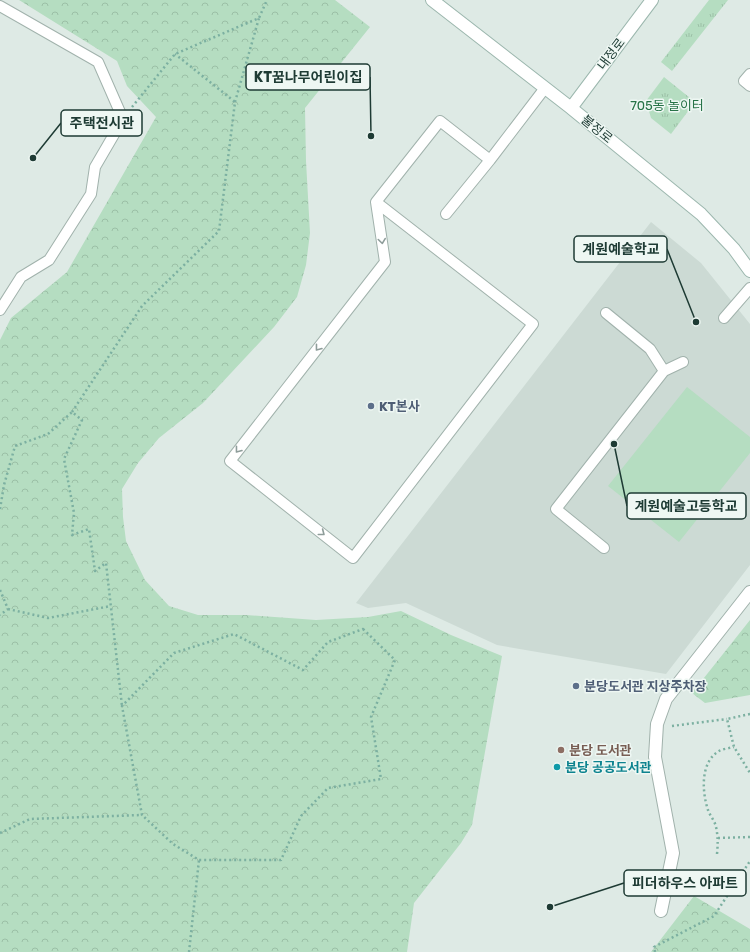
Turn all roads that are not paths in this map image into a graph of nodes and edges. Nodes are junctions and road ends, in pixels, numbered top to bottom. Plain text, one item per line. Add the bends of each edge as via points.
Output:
1 (432, 0) edge
2 (652, 0) edge
3 (0, 6) edge
4 (750, 74) edge
5 (750, 86) edge
6 (545, 88) junction
7 (571, 108) junction
8 (490, 160) junction
9 (376, 202) junction
10 (446, 214) dead end
11 (750, 271) edge
12 (750, 288) edge
13 (0, 310) edge
14 (606, 313) dead end
15 (724, 318) dead end
16 (683, 362) dead end
17 (664, 371) junction
18 (604, 548) dead end
19 (750, 592) edge
20 (661, 912) dead end

1 - 6 street, 불정로
2 - 7 street, 내정로
3 - 13 lane via 98,62 123,119 95,167 91,194 49,260 21,277
4 - 5 lane via 744,81
6 - 7 street, 불정로
6 - 8 lane
7 - 11 street, 불정로 via 701,214 734,249
8 - 9 lane via 440,121
8 - 10 lane
9 -> 9 lane via 385,262 230,461 353,558 533,324
12 - 15 lane
14 - 17 lane via 650,349
16 - 17 lane
17 - 18 lane via 556,509
19 - 20 street via 666,699 657,724 655,757 666,788 673,854

